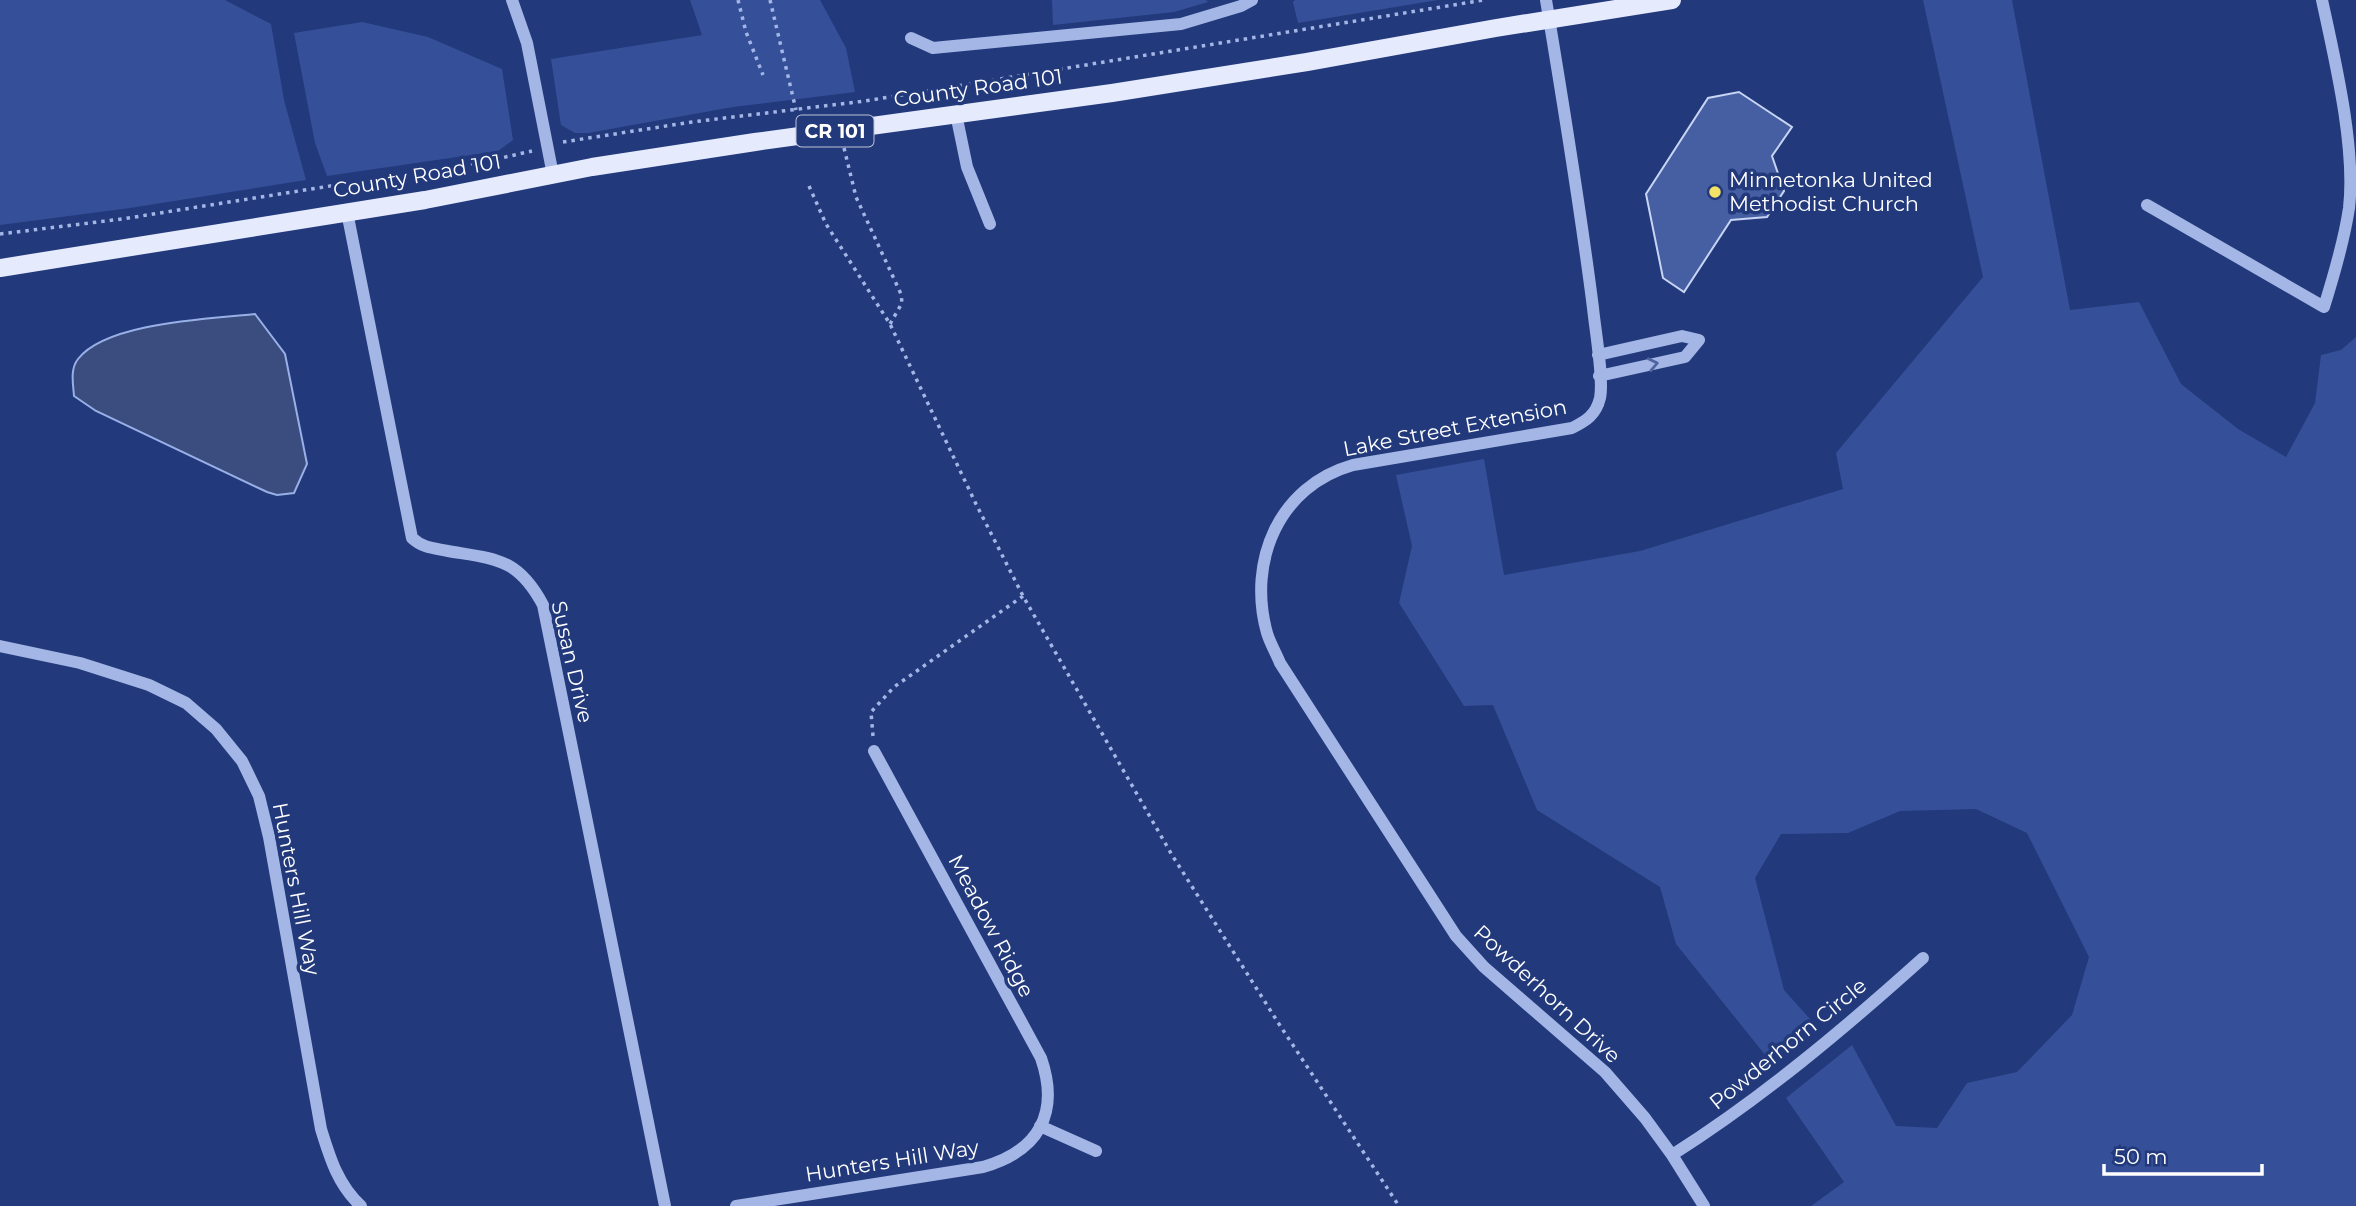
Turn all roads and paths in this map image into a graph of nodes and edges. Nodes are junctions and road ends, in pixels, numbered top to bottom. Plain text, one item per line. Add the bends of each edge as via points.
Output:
1 (512, 0) edge
2 (738, 0) edge
3 (770, 0) edge
4 (1252, 0) edge
5 (1484, 0) edge
6 (1546, 0) edge
7 (1672, 0) edge
8 (2322, 0) edge
9 (1549, 19) junction
10 (911, 38) dead end
11 (763, 75) dead end
12 (796, 110) junction
13 (956, 114) junction
14 (547, 147) junction
15 (847, 163) dead end
16 (553, 175) junction
17 (809, 186) dead end
18 (2147, 205) dead end
19 (2353, 206) edge
20 (347, 212) junction
21 (990, 224) dead end
22 (0, 234) edge
23 (0, 268) edge
24 (891, 324) junction
25 (1598, 355) junction
26 (1599, 376) junction
27 (1023, 596) junction
28 (0, 646) edge
29 (1280, 663) joint
30 (874, 751) joint
31 (1923, 958) dead end
32 (1040, 1126) junction
33 (1096, 1151) dead end
34 (1672, 1155) junction
35 (361, 1206) edge
36 (665, 1206) edge
37 (736, 1206) edge
38 (1399, 1206) edge
39 (1704, 1206) edge

1 - 14 street via 527,43
2 - 11 path
3 - 12 path
4 - 10 street via 1181,24 933,48
5 - 12 path
6 - 9 street, Lake Street Extension
7 - 9 main road, County Road 101 / CR 101
8 - 19 street via 2344,105
9 - 13 main road, County Road 101 / CR 101 via 1302,63
9 - 25 street, Lake Street Extension
12 - 14 path via 692,121
13 - 16 main road, County Road 101 / CR 101
13 - 21 street via 967,167
14 - 16 street
14 - 22 path via 488,162
15 - 24 path via 860,207 901,294 902,303
16 - 20 main road, County Road 101 / CR 101
17 - 24 path via 826,224
18 - 19 street via 2324,307
20 - 23 main road, County Road 101 / CR 101
20 - 36 street, Susan Drive via 412,538 421,546 487,557 511,566 531,583 543,606
24 - 27 path
25 - 26 street, Lake Street Extension
26 -> 25 street via 1685,357 1699,340 1682,335
26 - 29 street, Lake Street Extension via 1601,395 1596,410 1572,428 1353,465 1307,487 1284,511 1268,541 1263,571 1261,603 1267,634
27 - 30 path via 894,687 872,712
27 - 38 path via 1172,855
28 - 35 street, Hunters Hill Way via 80,663 161,691 186,703 216,729 242,761 259,796 269,837 321,1129 332,1166
29 - 34 street, Powderhorn Drive via 1456,936 1484,967 1605,1072
30 - 32 street, Meadow Ridge via 1041,1058 1048,1079 1048,1104
31 - 34 street, Powderhorn Circle via 1761,1093
32 - 33 street
32 - 37 street, Hunters Hill Way via 1027,1146 1007,1160 983,1167
34 - 39 street, Powderhorn Drive

